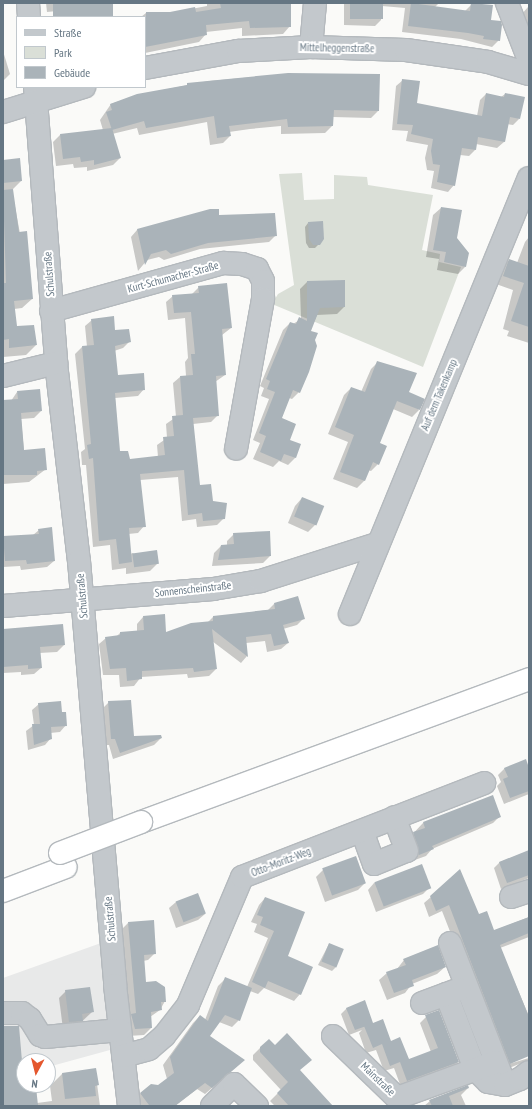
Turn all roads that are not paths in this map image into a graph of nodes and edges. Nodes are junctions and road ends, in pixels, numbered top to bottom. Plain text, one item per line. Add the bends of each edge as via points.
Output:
1 (28, 3) edge
2 (315, 3) edge
3 (507, 3) edge
4 (29, 16) edge
5 (311, 47) junction
6 (529, 60) edge
7 (146, 68) edge
8 (529, 74) edge
9 (78, 88) edge
10 (36, 95) edge
11 (3, 112) edge
12 (529, 178) edge
13 (51, 311) junction
14 (56, 363) junction
15 (3, 376) edge
16 (236, 449) dead end
17 (377, 544) junction
18 (82, 599) junction
19 (3, 606) edge
20 (350, 614) dead end
21 (529, 679) edge
22 (529, 694) edge
23 (484, 783) dead end
24 (394, 817) junction
25 (143, 829) junction
26 (362, 831) junction
27 (63, 860) junction
28 (3, 875) edge
29 (3, 891) edge
30 (450, 943) dead end
31 (467, 986) junction
32 (446, 994) junction
33 (422, 1003) dead end
34 (3, 1013) edge
35 (120, 1030) junction
36 (333, 1036) dead end
37 (123, 1056) junction
38 (496, 1062) junction
39 (475, 1069) junction
40 (529, 1072) edge
41 (505, 1085) junction
42 (129, 1106) edge
43 (212, 1106) edge
44 (257, 1106) edge

1 - 4 street
2 - 5 street
3 - 6 street
5 - 7 street, Mittelheggenstraße via 238,51
5 - 8 street, Mittelheggenstraße via 406,50 488,62
9 - 10 street
10 - 11 street
10 - 13 street, Schulstraße
12 - 17 street, Auf dem Takenkamp
13 - 14 street, Schulstraße
13 - 16 street, Kurt-Schumacher-Straße via 223,263 242,264 257,269 263,281 263,299
14 - 15 street
14 - 18 street, Schulstraße
17 - 18 street, Sonnenscheinstraße via 261,581 213,589
17 - 20 street, Auf dem Takenkamp
18 - 19 street, Sonnenscheinstraße
18 - 35 street, Schulstraße
21 - 25 highway
22 - 25 highway
23 - 24 street, Otto-Moritz-Weg
24 - 26 street, Otto-Moritz-Weg
24 - 26 street via 408,851 374,864
25 - 27 highway
26 - 37 street, Otto-Moritz-Weg via 242,877 188,1005 164,1036 149,1049
27 - 28 highway
27 - 29 highway
30 - 31 street
31 - 32 street
31 - 38 street
32 - 33 street
32 - 39 street
34 - 35 street via 22,1013 30,1019 40,1035 45,1037
35 - 37 street, Schulstraße
36 - 39 street, Mainstraße via 397,1098
37 - 42 street, Schulstraße
38 - 39 street, Mainstraße
38 - 41 street
39 - 41 street via 488,1082
40 - 41 street via 520,1080
43 - 44 street via 234,1084

